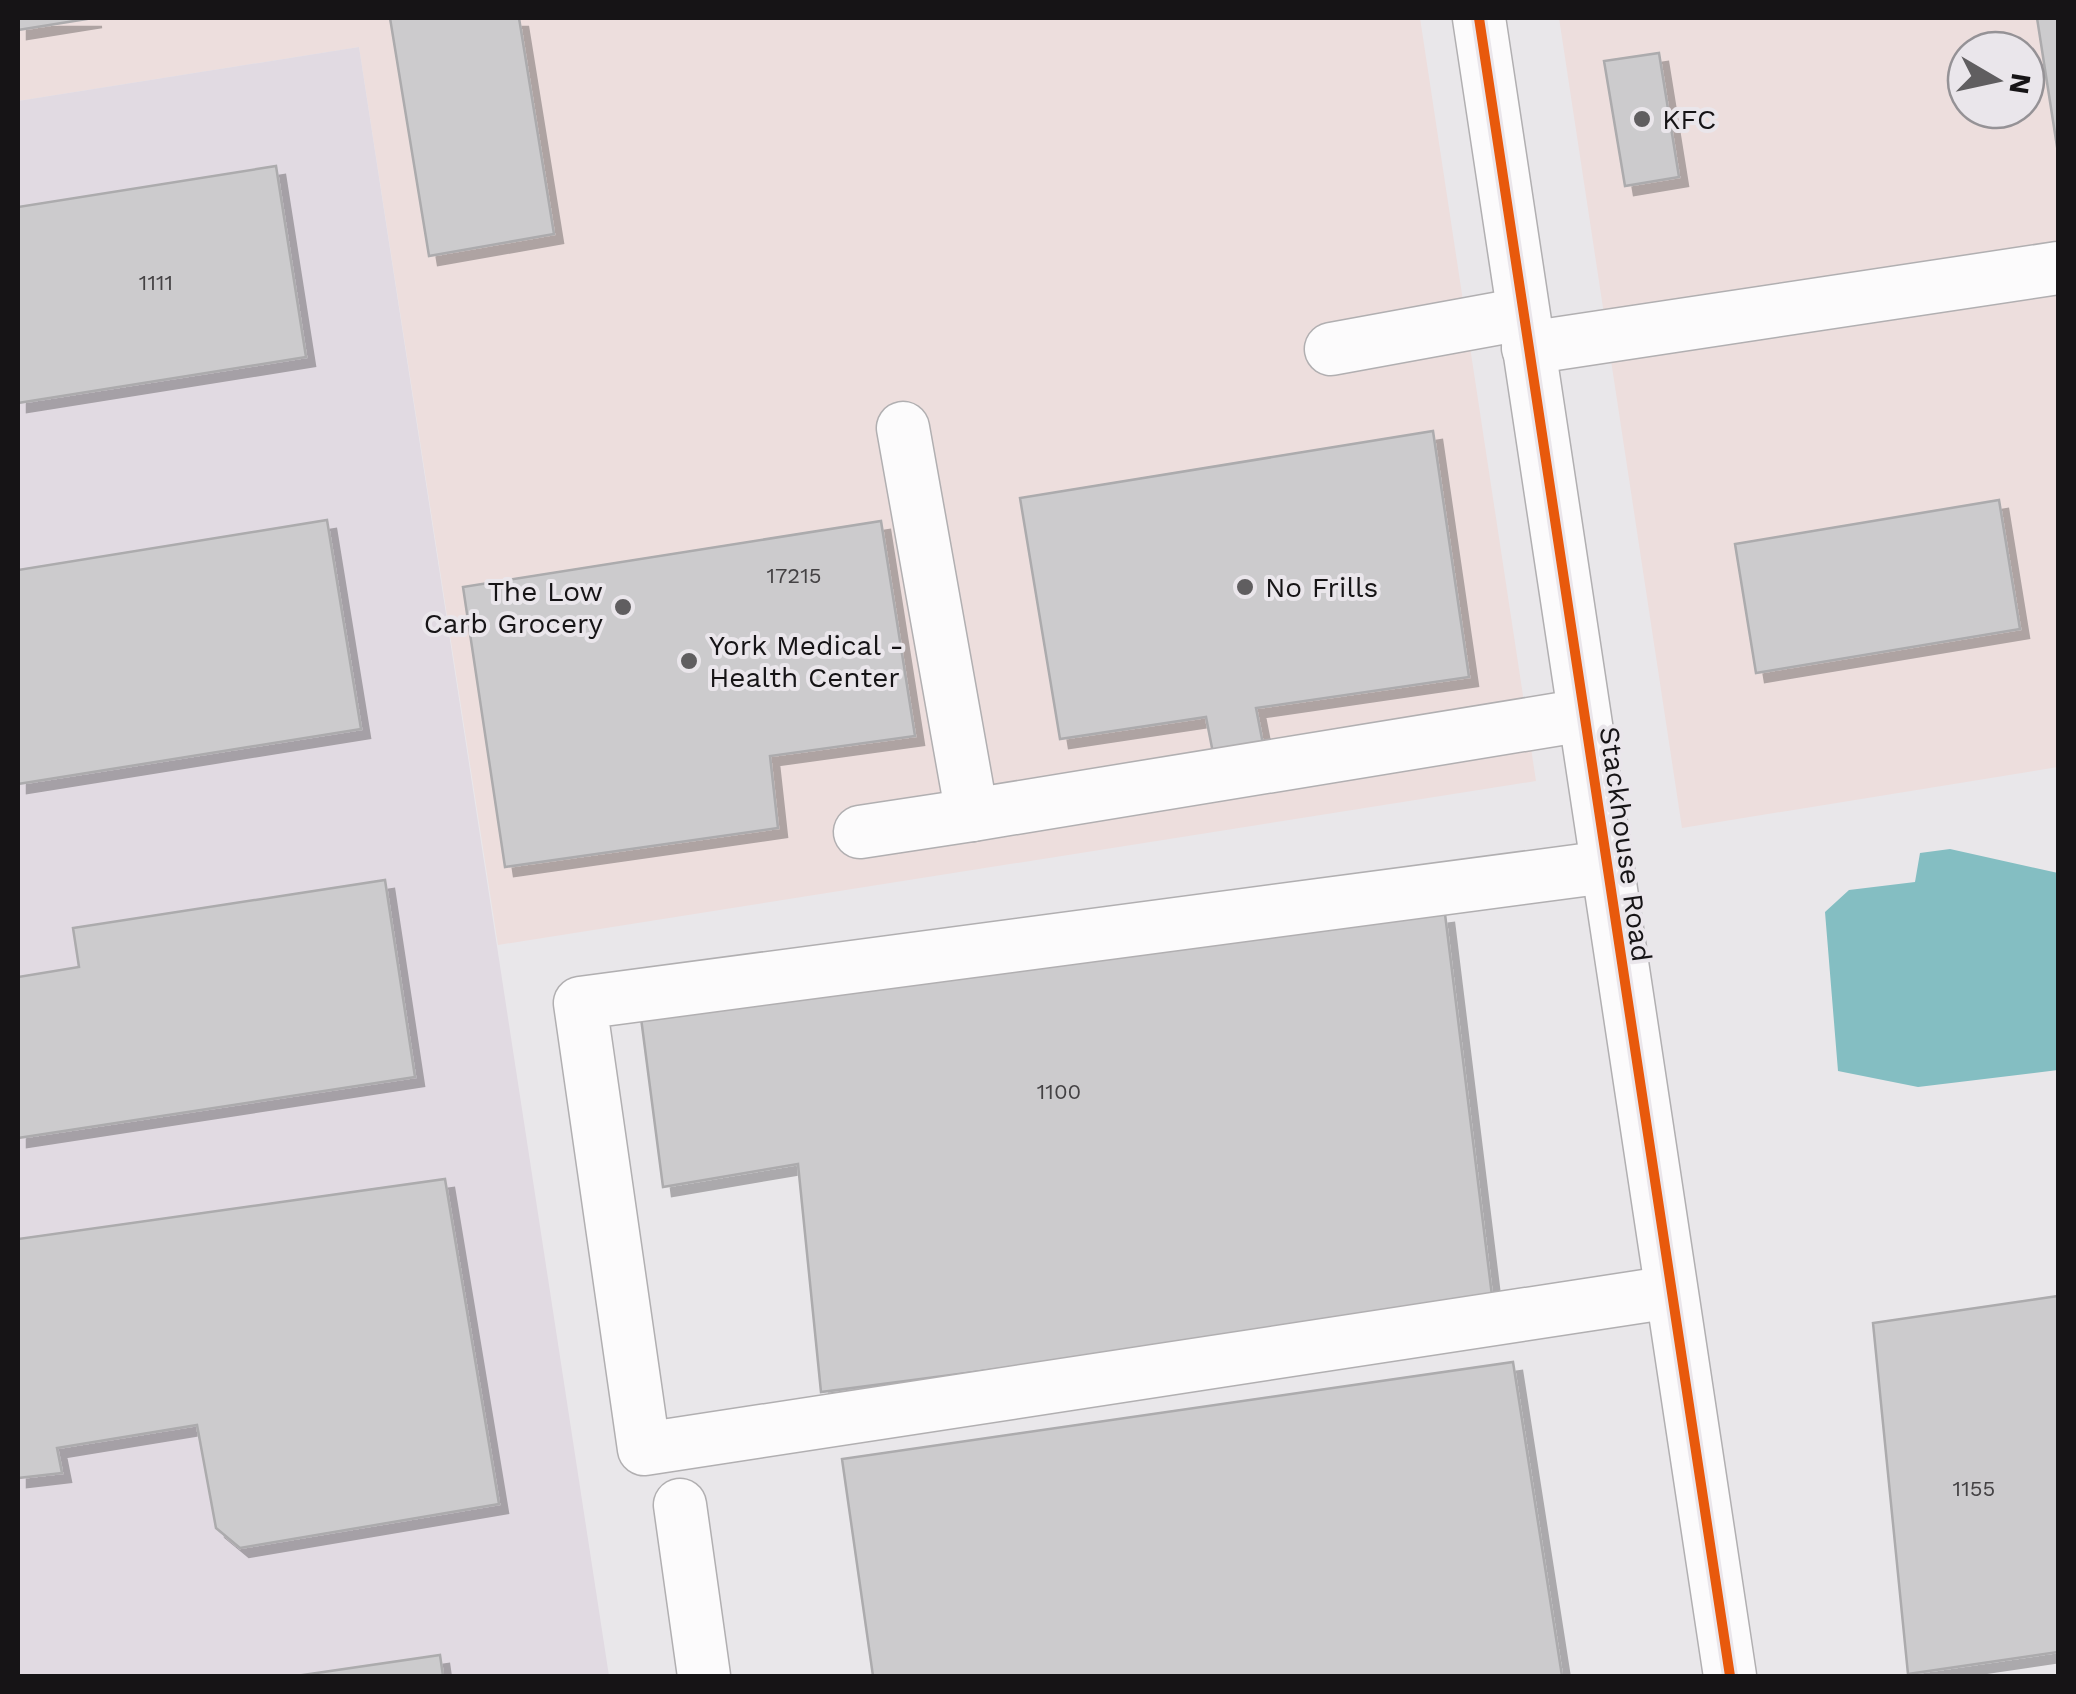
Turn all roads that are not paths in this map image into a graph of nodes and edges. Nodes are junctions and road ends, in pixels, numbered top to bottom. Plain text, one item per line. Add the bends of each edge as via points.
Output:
1 (1479, 18) edge
2 (2058, 268) edge
3 (1525, 331) junction
4 (1332, 349) dead end
5 (903, 428) dead end
6 (1584, 715) junction
7 (972, 815) junction
8 (860, 832) dead end
9 (1606, 867) junction
10 (1671, 1292) junction
11 (680, 1505) dead end
12 (704, 1676) edge
13 (1730, 1676) edge

1 - 3 street, Stackhouse Road
2 - 3 street
3 - 4 street
3 - 6 street, Stackhouse Road
5 - 7 street
6 - 7 street
6 - 9 street, Stackhouse Road
7 - 8 street
9 - 10 street, Stackhouse Road
9 - 10 street via 580,1003 644,1449
10 - 13 street, Stackhouse Road
11 - 12 street

